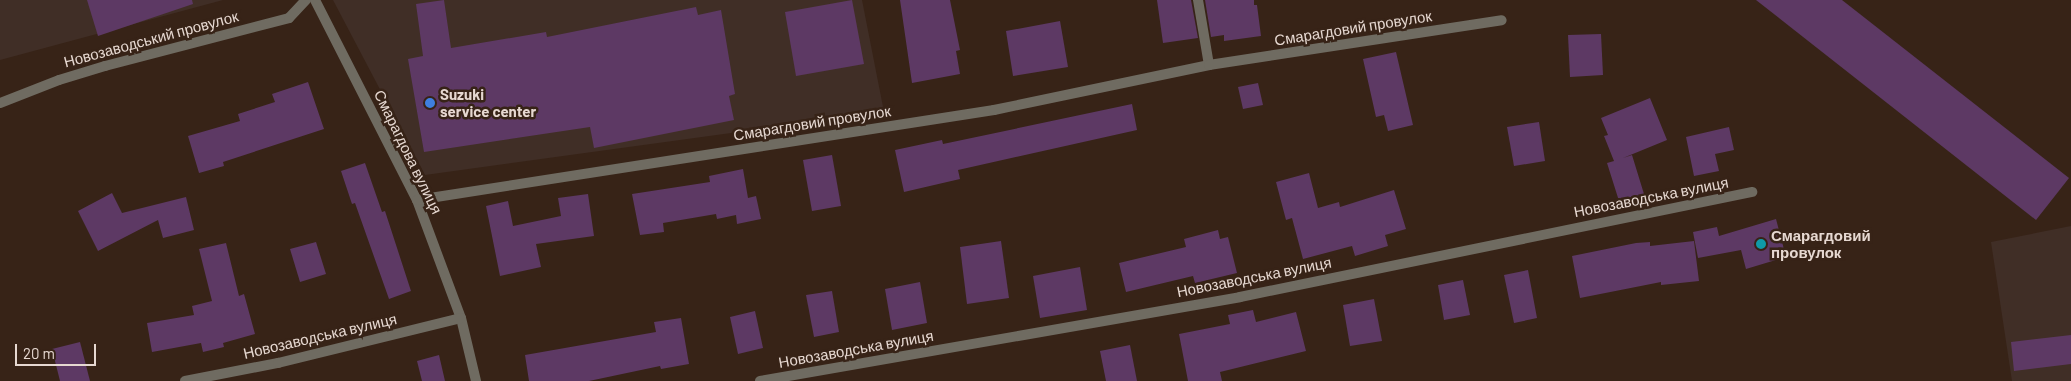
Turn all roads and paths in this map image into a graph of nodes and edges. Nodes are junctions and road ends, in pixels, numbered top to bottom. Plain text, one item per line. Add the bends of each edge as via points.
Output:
1 (306, 0) edge
2 (315, 0) edge
3 (1198, 0) edge
4 (1502, 20) dead end
5 (1209, 65) junction
6 (0, 103) edge
7 (1752, 192) dead end
8 (417, 200) junction
9 (461, 318) junction
10 (185, 381) edge
11 (476, 381) edge
12 (760, 381) edge

1 - 6 street, Новозаводський провулок via 289,18 105,66
2 - 8 street, Смарагдова вулиця
3 - 5 street
4 - 5 street, Смарагдовий провулок
5 - 8 street, Смарагдовий провулок via 994,110
7 - 12 street, Новозаводська вулиця via 1240,297
8 - 9 street, Смарагдова вулиця
9 - 10 street, Новозаводська вулиця via 278,363
9 - 11 street, Смарагдова вулиця

